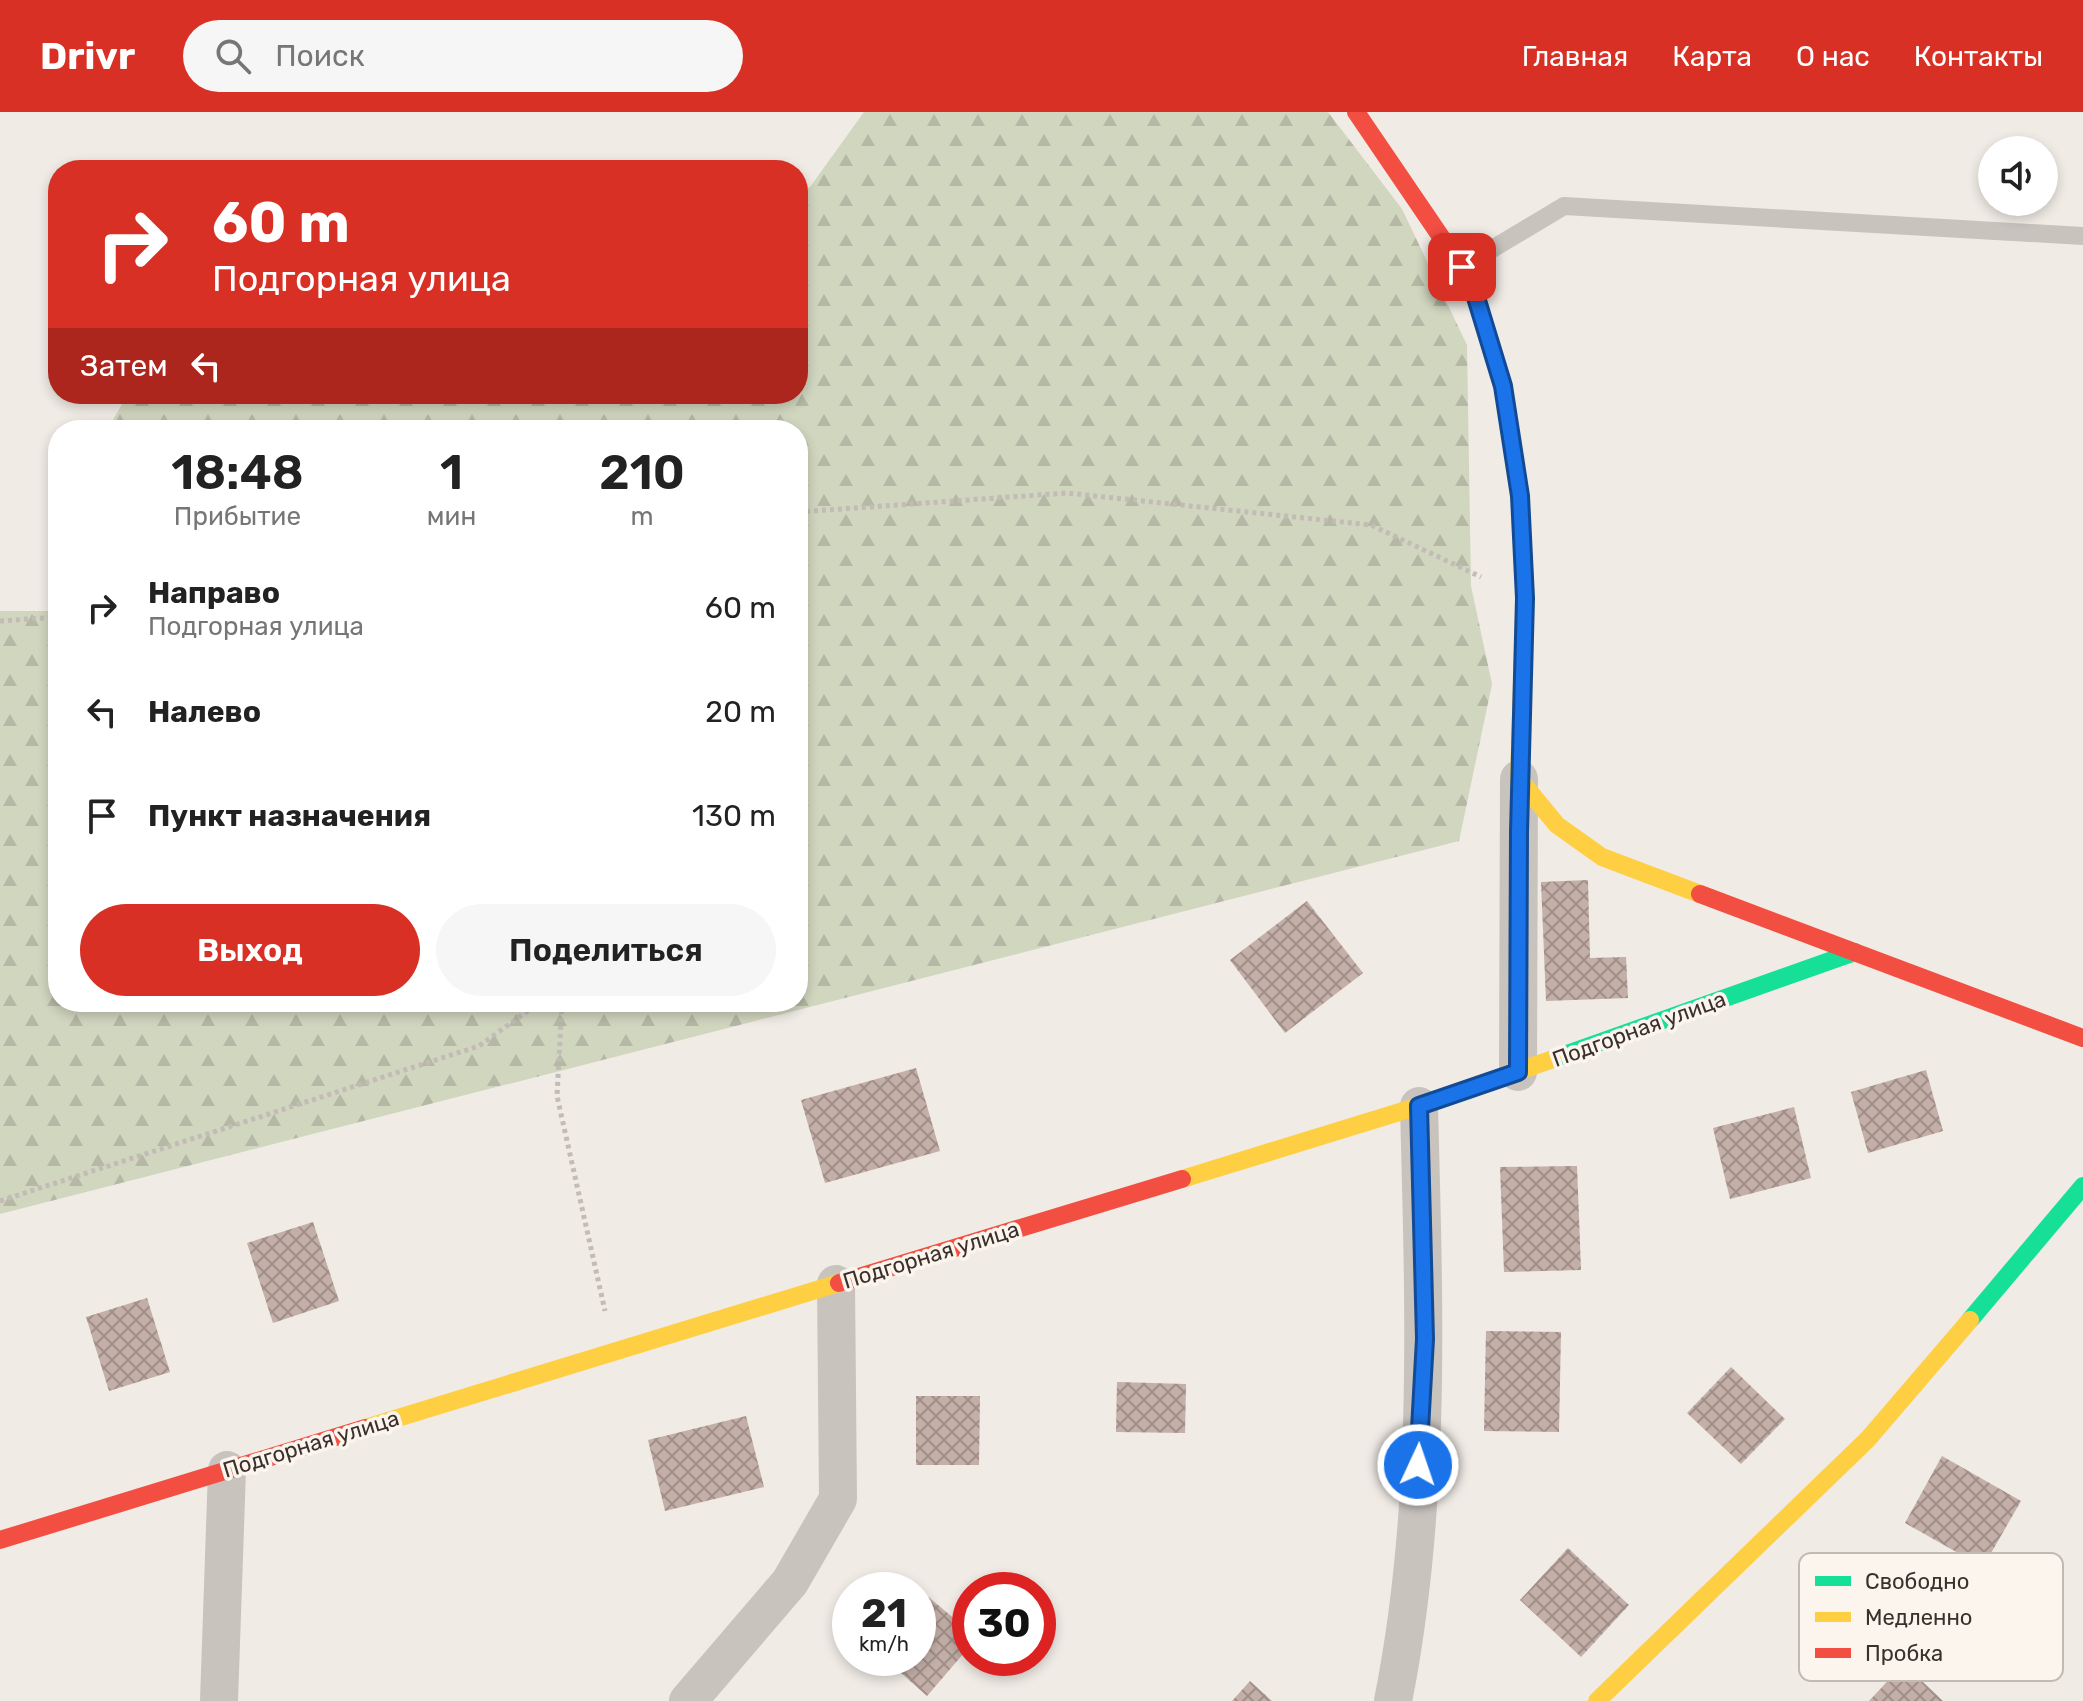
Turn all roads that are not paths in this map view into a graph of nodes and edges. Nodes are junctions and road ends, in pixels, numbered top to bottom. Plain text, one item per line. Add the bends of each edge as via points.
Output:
1 (1356, 112) edge
2 (2083, 236) edge
3 (1462, 267) junction
4 (1519, 779) junction
5 (1855, 952) junction
6 (2083, 1038) edge
7 (1518, 1072) junction
8 (1419, 1106) junction
9 (2083, 1186) edge
10 (836, 1284) junction
11 (227, 1470) junction
12 (0, 1540) edge
13 (219, 1701) edge
14 (688, 1701) edge
15 (1393, 1701) edge
16 (1597, 1701) edge

1 - 3 street
2 - 3 lane via 1564,206
3 - 4 street via 1503,386 1520,496 1525,598
4 - 5 street via 1557,825 1602,857
4 - 7 street
5 - 6 street
5 - 7 street, Подгорная улица
7 - 8 street, Подгорная улица
8 - 10 street, Подгорная улица
8 - 15 street via 1425,1339 1411,1592
9 - 16 street via 1868,1439
10 - 11 street, Подгорная улица
10 - 14 street via 838,1499 790,1582
11 - 12 street, Подгорная улица
11 - 13 street

